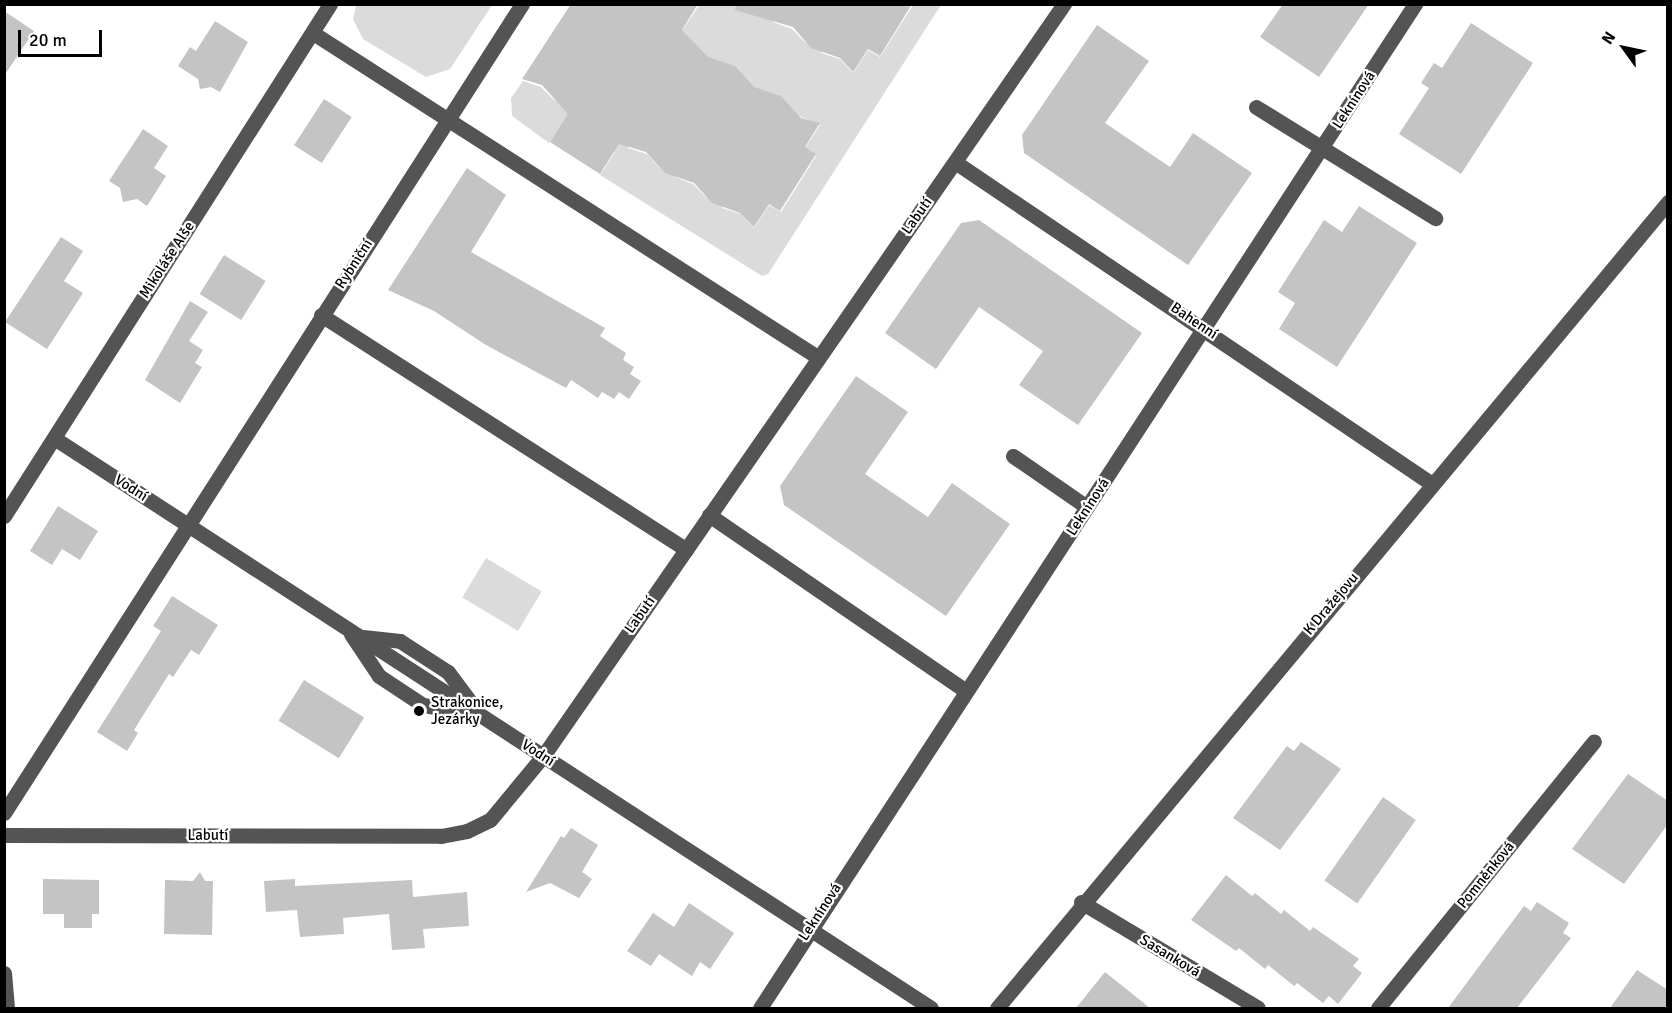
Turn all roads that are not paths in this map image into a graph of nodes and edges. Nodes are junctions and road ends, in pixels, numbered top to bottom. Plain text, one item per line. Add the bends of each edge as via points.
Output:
1 (330, 4) edge
2 (522, 4) edge
3 (1064, 4) edge
4 (1415, 4) edge
5 (313, 33) junction
6 (1256, 107) dead end
7 (449, 117) junction
8 (1322, 148) junction
9 (955, 162) junction
10 (1668, 202) edge
11 (1435, 218) dead end
12 (321, 315) junction
13 (1206, 329) junction
14 (819, 358) junction
15 (54, 438) junction
16 (1012, 456) dead end
17 (1432, 484) junction
18 (1087, 507) junction
19 (709, 515) junction
20 (4, 516) edge
21 (186, 524) junction
22 (686, 549) junction
23 (353, 633) junction
24 (966, 691) junction
25 (479, 715) junction
26 (1594, 741) dead end
27 (543, 756) junction
28 (4, 813) edge
29 (4, 835) edge
30 (1081, 903) junction
31 (809, 929) junction
32 (4, 973) edge
33 (8, 1008) edge
34 (760, 1008) edge
35 (931, 1008) edge
36 (997, 1008) edge
37 (1258, 1008) edge
38 (1378, 1008) edge

1 - 5 street, Mikoláše Alše
2 - 7 street, Rybniční
3 - 9 street, Labutí
4 - 8 street, Leknínová
5 - 7 street
5 - 15 street, Mikoláše Alše
6 - 8 street
7 - 12 street, Rybniční
7 - 14 street
8 - 11 street
8 - 13 street, Leknínová
9 - 13 street, Bahenní
9 - 14 street, Labutí
10 - 17 street, K Dražejovu
12 - 21 street, Rybniční
12 - 22 street
13 - 17 street, Bahenní
13 - 18 street, Leknínová
14 - 19 street, Labutí
15 - 20 street, Mikoláše Alše
15 - 21 street, Vodní
16 - 18 street
17 - 30 street, K Dražejovu
18 - 24 street, Leknínová
19 - 22 street, Labutí
19 - 24 street
21 - 23 street, Vodní
21 - 28 street, Rybniční
22 - 27 street, Labutí
23 - 25 street, Vodní
23 - 25 street via 379,676 423,705
24 - 31 street, Leknínová
25 - 27 street, Vodní
26 - 38 street, Pomněnková
27 - 29 street, Labutí via 490,820 467,831 441,836
27 - 31 street, Vodní
30 - 36 street, K Dražejovu
30 - 37 street, Sasanková
31 - 34 street, Leknínová
31 - 35 street, Vodní
32 - 33 street

